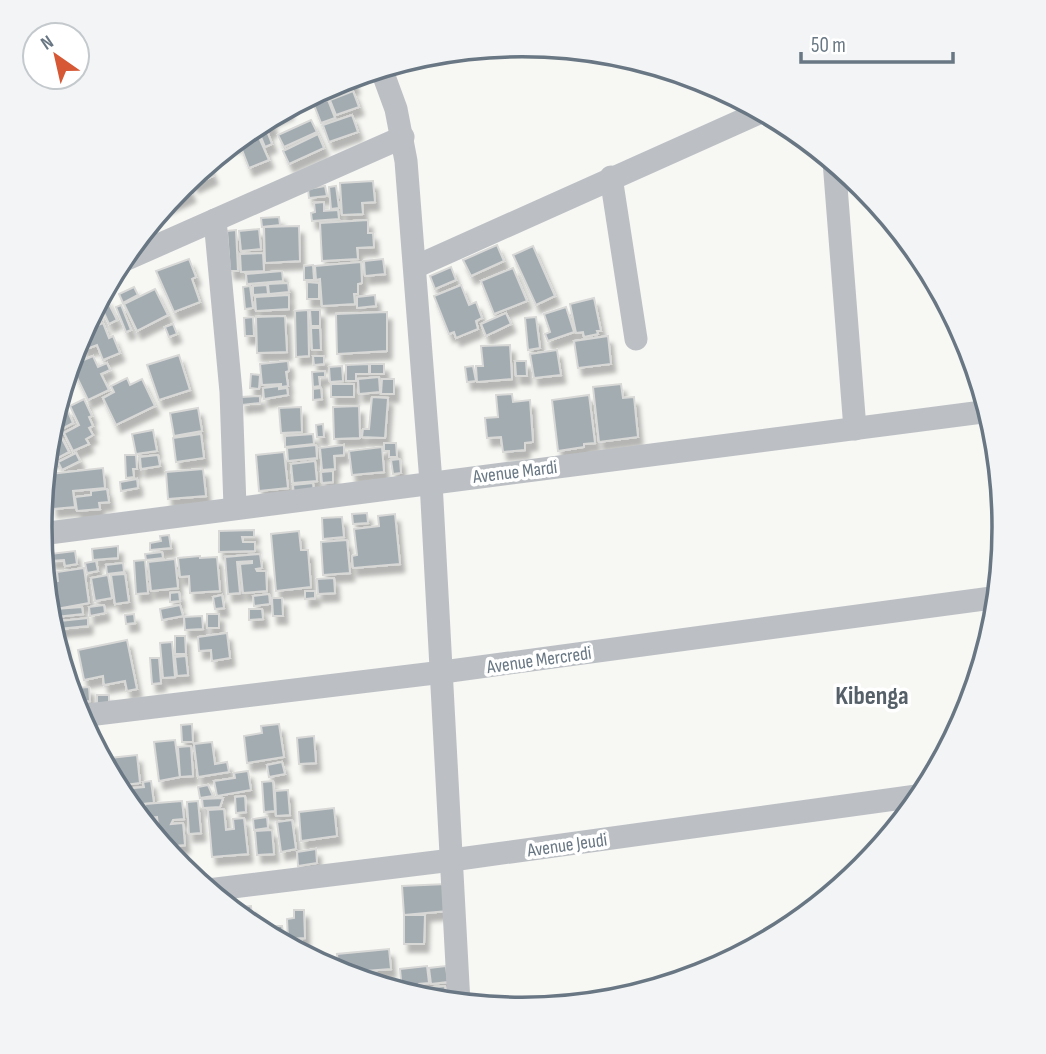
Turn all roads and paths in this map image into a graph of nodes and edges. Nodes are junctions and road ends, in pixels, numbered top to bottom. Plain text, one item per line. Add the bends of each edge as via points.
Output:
1 (389, 76) edge
2 (751, 116) edge
3 (403, 137) junction
4 (835, 175) edge
5 (611, 177) junction
6 (215, 220) junction
7 (142, 252) edge
8 (415, 267) junction
9 (636, 340) dead end
10 (979, 412) edge
11 (855, 429) junction
12 (431, 482) junction
13 (235, 507) junction
14 (52, 532) edge
15 (987, 599) edge
16 (443, 672) junction
17 (92, 715) edge
18 (907, 797) edge
19 (452, 860) junction
20 (222, 888) edge
21 (458, 992) edge

1 - 3 street
2 - 5 street
3 - 6 street
3 - 8 street
4 - 11 street
5 - 8 street
5 - 9 street
6 - 7 street
6 - 13 street
8 - 12 street
10 - 11 street, Avenue Mardi
11 - 12 street, Avenue Mardi
12 - 13 street, Avenue Mardi
12 - 16 street
13 - 14 street, Avenue Mardi
15 - 16 street, Avenue Mercredi
16 - 17 street, Avenue Mercredi
16 - 19 street
18 - 19 street, Avenue Jeudi
19 - 20 street, Avenue Jeudi
19 - 21 street

